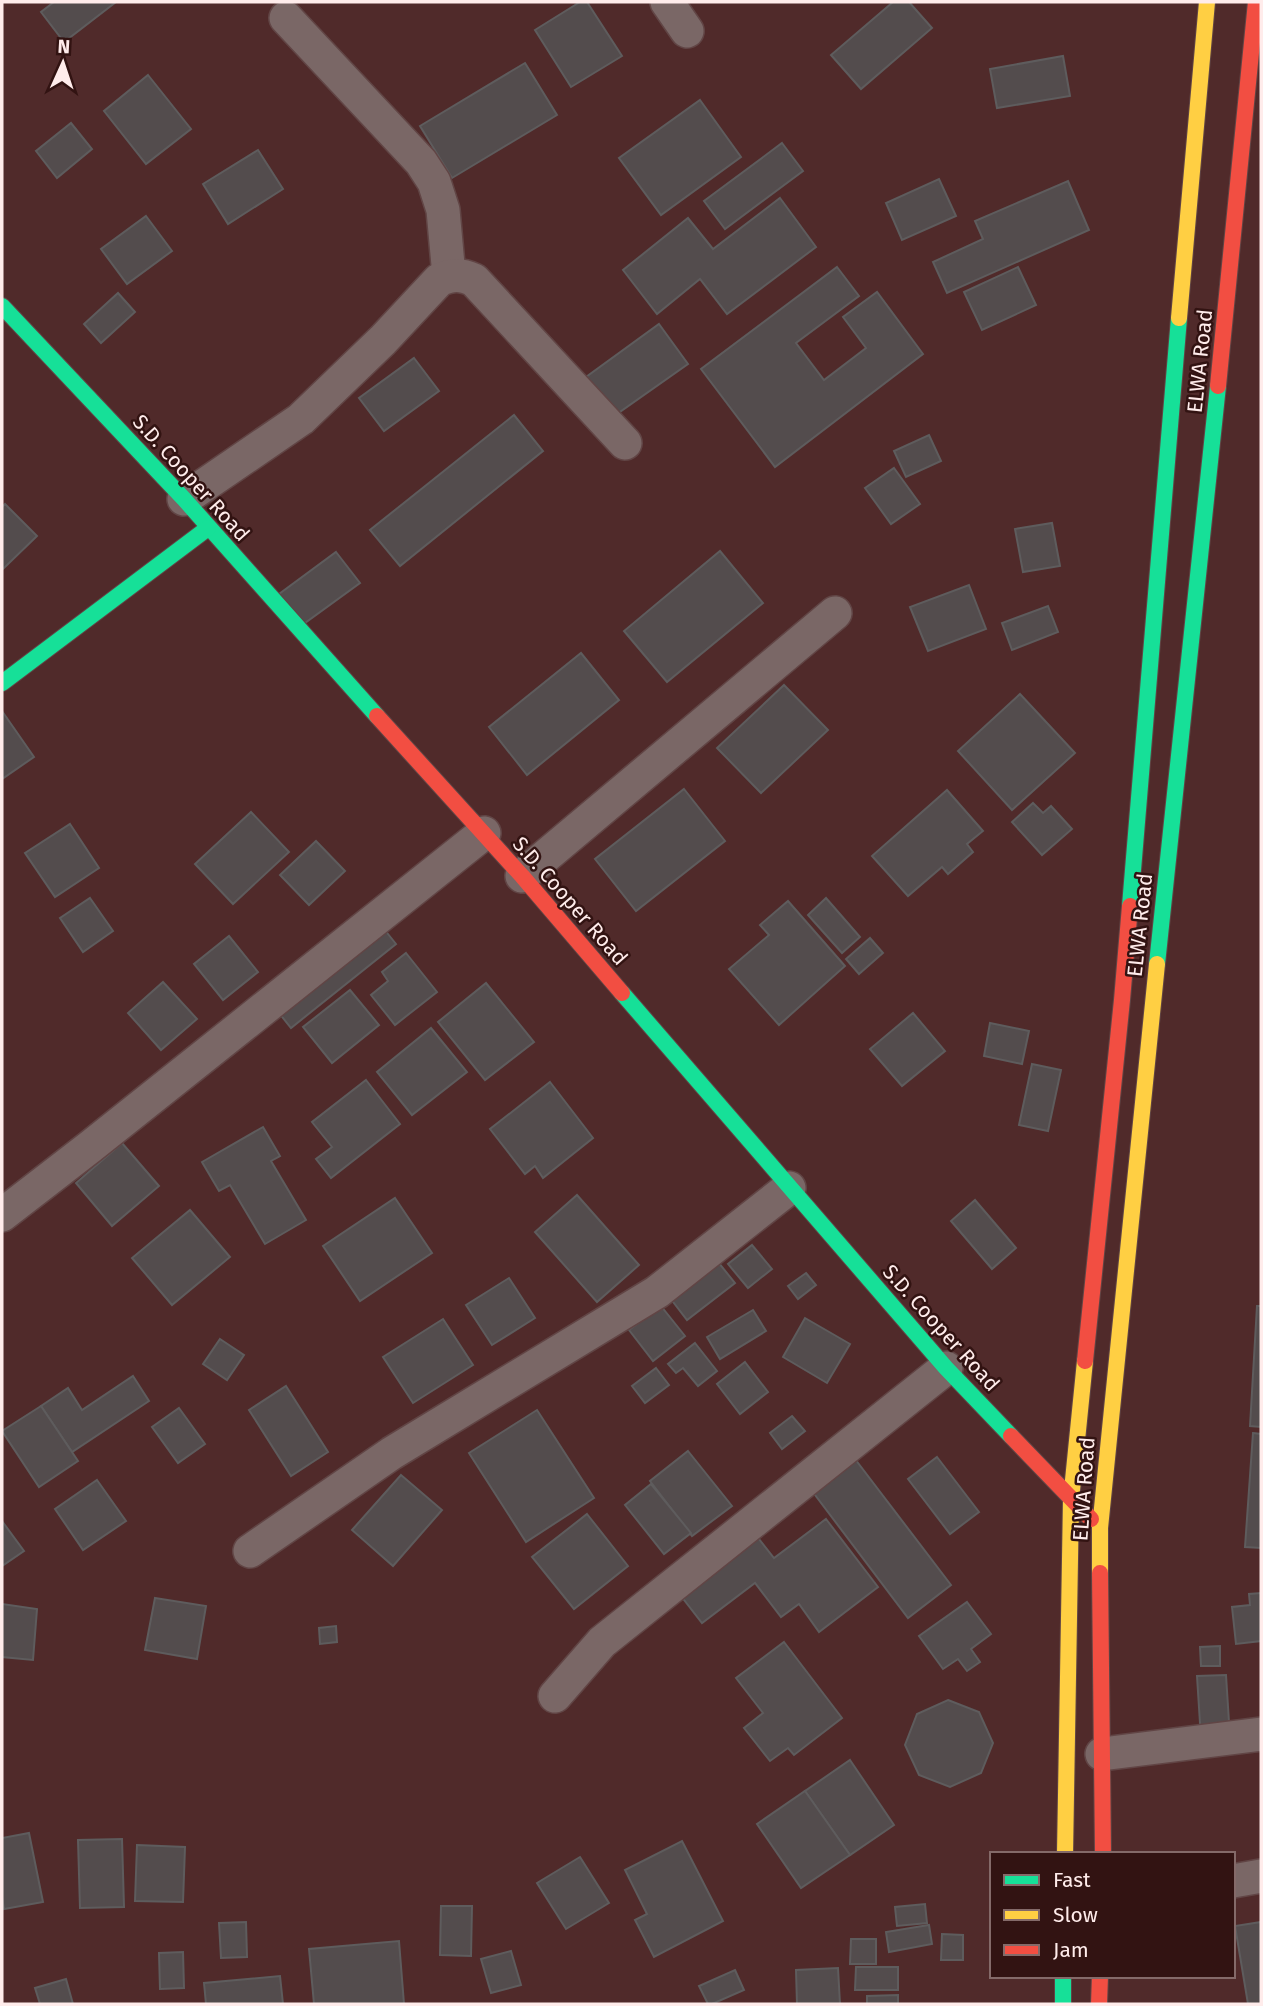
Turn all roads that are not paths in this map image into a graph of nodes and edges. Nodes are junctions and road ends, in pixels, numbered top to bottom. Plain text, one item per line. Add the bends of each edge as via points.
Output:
1 (667, 2) edge
2 (1207, 2) edge
3 (1256, 2) edge
4 (286, 18) dead end
5 (687, 31) dead end
6 (449, 276) junction
7 (2, 306) edge
8 (625, 443) dead end
9 (184, 499) junction
10 (208, 528) junction
11 (835, 613) dead end
12 (2, 683) edge
13 (484, 833) junction
14 (522, 876) junction
15 (789, 1188) junction
16 (2, 1215) edge
17 (946, 1368) junction
18 (1071, 1500) junction
19 (1100, 1528) junction
20 (250, 1552) dead end
21 (555, 1696) dead end
22 (1261, 1734) edge
23 (1102, 1754) junction
24 (1065, 1852) edge
25 (1103, 1852) edge
26 (1261, 1876) edge
27 (1235, 1881) edge
28 (1063, 1978) edge
29 (1100, 1978) edge
30 (1063, 2004) edge
31 (1099, 2004) edge

1 - 5 street
2 - 18 main road, ELWA Road via 1122,1000
3 - 19 main road, ELWA Road
4 - 6 street via 421,162 434,182 443,210
6 - 8 street via 474,280
6 - 9 street via 439,280 301,419
7 - 9 main road, S.D. Cooper Road
9 - 10 main road, S.D. Cooper Road
10 - 12 main road
10 - 13 main road, S.D. Cooper Road
11 - 14 street
13 - 14 main road, S.D. Cooper Road
13 - 16 street
14 - 15 main road, S.D. Cooper Road
15 - 17 main road, S.D. Cooper Road
15 - 20 street via 657,1292 392,1453
17 - 18 main road, S.D. Cooper Road
17 - 21 street via 601,1642
18 - 19 main road, S.D. Cooper Road
18 - 24 main road, ELWA Road
19 - 23 main road, ELWA Road
22 - 23 street
23 - 25 main road, ELWA Road
26 - 27 street
28 - 30 main road
29 - 31 main road

